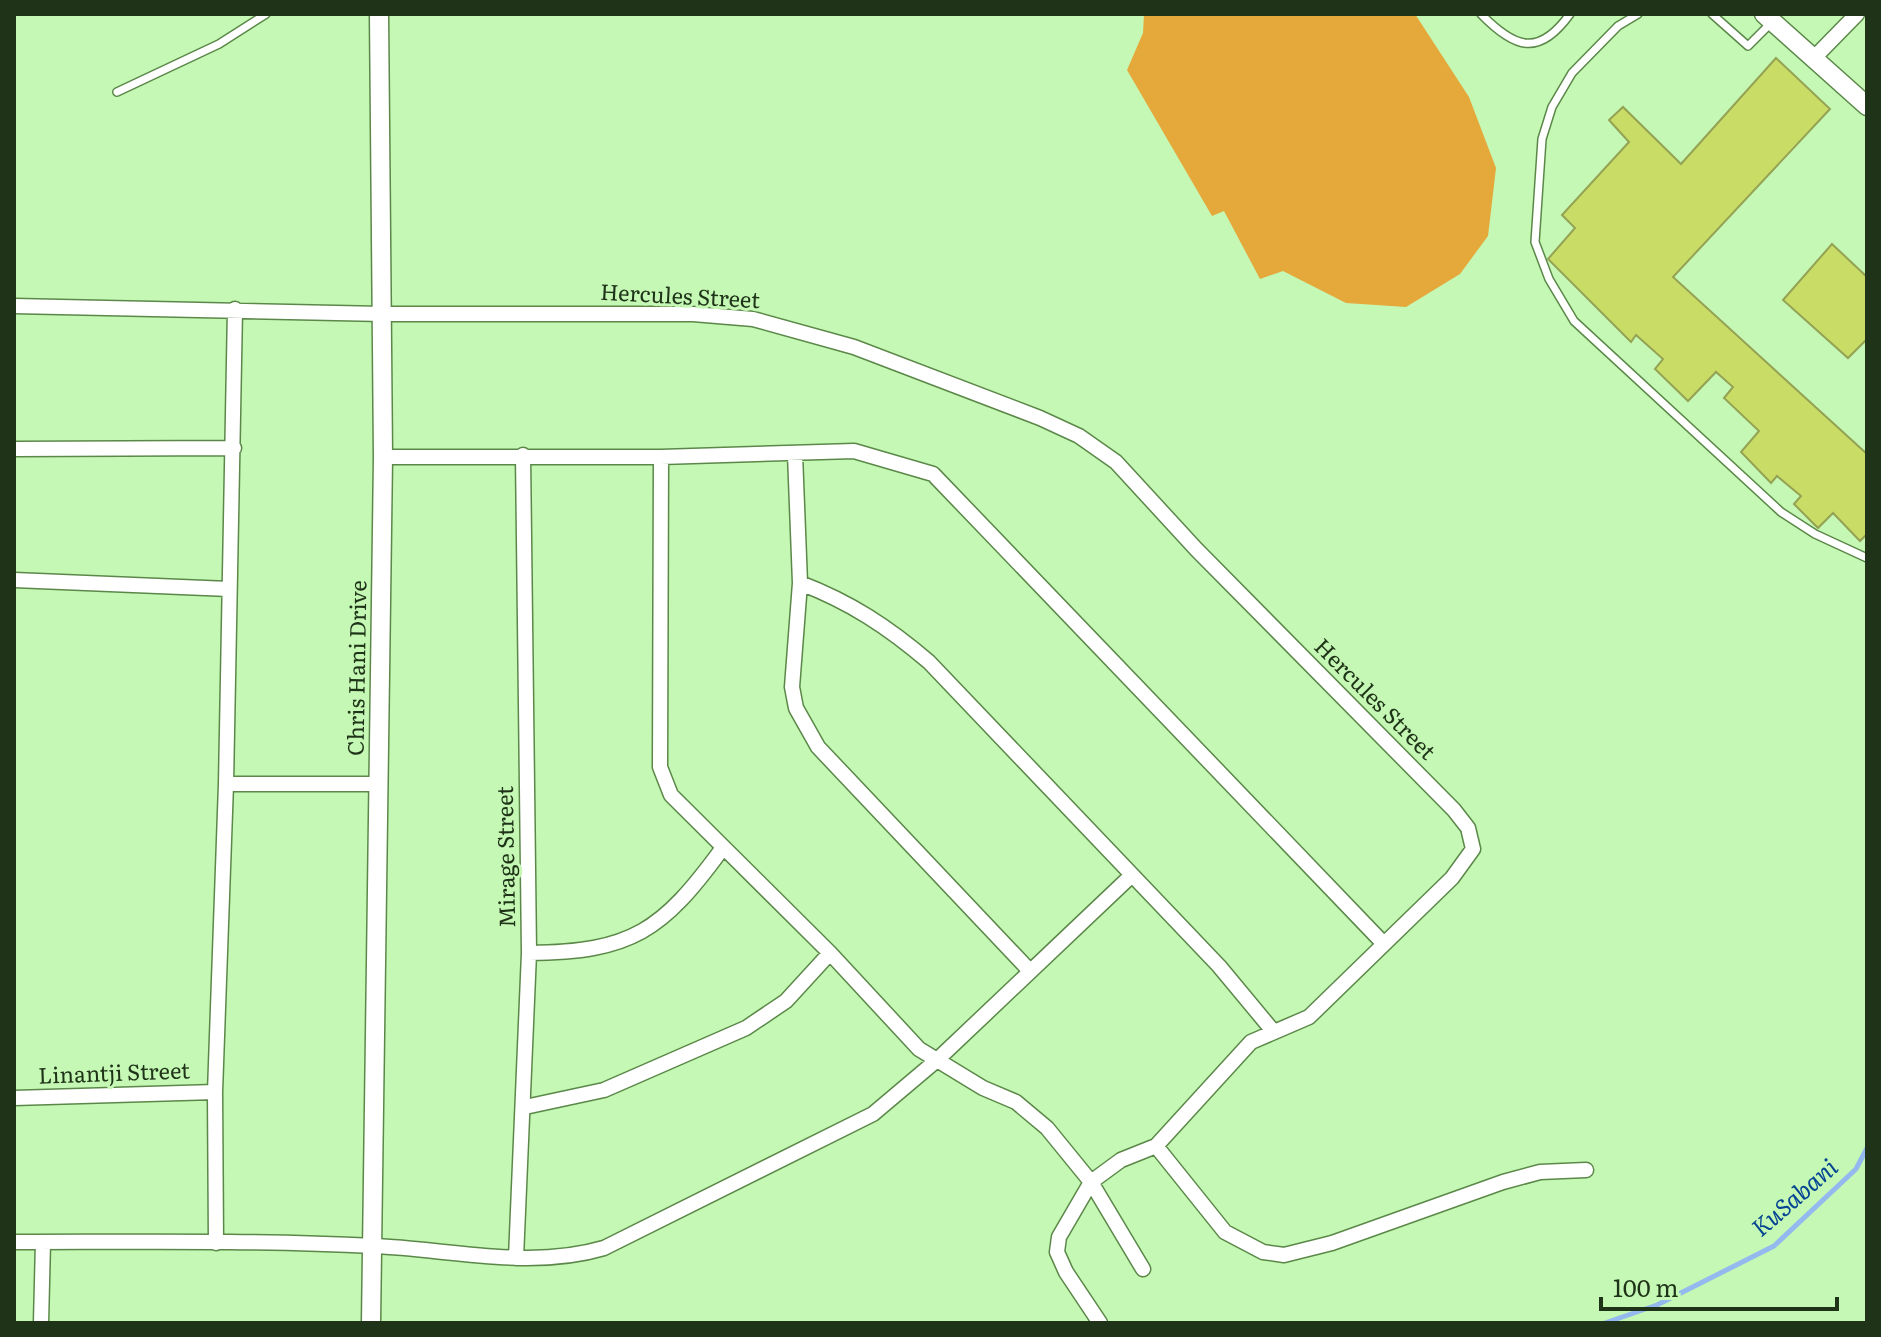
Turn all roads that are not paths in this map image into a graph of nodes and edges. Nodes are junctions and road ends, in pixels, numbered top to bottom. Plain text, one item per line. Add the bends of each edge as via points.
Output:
1 (266, 14) edge
2 (379, 14) edge
3 (1481, 14) edge
4 (1570, 14) edge
5 (1638, 14) edge
6 (1712, 14) edge
7 (1857, 14) edge
8 (1768, 18) edge
9 (1814, 58) junction
10 (117, 92) dead end
11 (1867, 106) edge
12 (14, 306) edge
13 (235, 309) junction
14 (383, 314) junction
15 (234, 448) junction
16 (14, 449) edge
17 (795, 454) junction
18 (523, 455) junction
19 (383, 457) junction
20 (661, 457) junction
21 (1867, 558) edge
22 (14, 580) edge
23 (800, 583) junction
24 (229, 589) junction
25 (226, 784) junction
26 (380, 784) junction
27 (722, 849) junction
28 (1132, 875) junction
29 (1384, 944) junction
30 (529, 953) junction
31 (830, 953) junction
32 (1030, 971) junction
33 (1273, 1031) junction
34 (937, 1060) junction
35 (215, 1092) junction
36 (14, 1098) edge
37 (525, 1107) junction
38 (1156, 1146) junction
39 (1586, 1170) dead end
40 (1091, 1182) junction
41 (14, 1242) edge
42 (43, 1242) junction
43 (216, 1243) junction
44 (375, 1246) junction
45 (516, 1258) junction
46 (1143, 1269) dead end
47 (41, 1323) edge
48 (371, 1323) edge
49 (1100, 1323) edge

1 - 10 lane via 219,44
2 - 14 street, Chris Hani Drive
3 - 4 lane via 1512,41 1533,45 1551,37
5 - 21 lane via 1618,26 1572,73 1552,107 1542,139 1535,242 1549,279 1574,321 1781,512
6 - 8 lane via 1748,46
7 - 9 street
8 - 9 street
9 - 11 street
12 - 13 street, Hercules Street
13 - 14 street, Hercules Street
13 - 15 street
14 - 19 street, Chris Hani Drive
14 - 29 street, Hercules Street via 631,313 753,319 911,367 1079,436 1116,462 1468,828 1473,849 1464,864
15 - 16 street
15 - 24 street
17 - 20 street
17 - 23 street
17 - 29 street via 854,451 933,474
18 - 19 street
18 - 20 street
18 - 30 street, Mirage Street
19 - 26 street, Chris Hani Drive
20 - 27 street via 660,767 671,795
22 - 24 street
23 - 28 street via 842,599 888,626 929,662
23 - 32 street via 792,687 805,727 818,747
24 - 25 street
25 - 26 street
25 - 35 street
26 - 44 street, Chris Hani Drive
27 - 30 street via 690,893 649,929 605,948
27 - 31 street
28 - 32 street
28 - 33 street
29 - 33 street, Hercules Street via 1309,1017
30 - 37 street, Mirage Street
31 - 34 street via 903,1035
31 - 37 street via 786,1001 746,1028 604,1090
32 - 34 street
33 - 38 street, Hercules Street via 1243,1049
34 - 40 street via 1029,1111
34 - 45 street via 873,1114 627,1238 578,1256
35 - 36 street, Linantji Street
35 - 43 street
37 - 45 street, Mirage Street
38 - 39 street via 1225,1232 1263,1252 1284,1255 1503,1182 1540,1172
38 - 40 street via 1121,1160
40 - 46 street
40 - 49 street via 1059,1237 1057,1252
41 - 42 street
42 - 43 street
42 - 47 street
43 - 44 street
44 - 45 street
44 - 48 street, Chris Hani Drive

